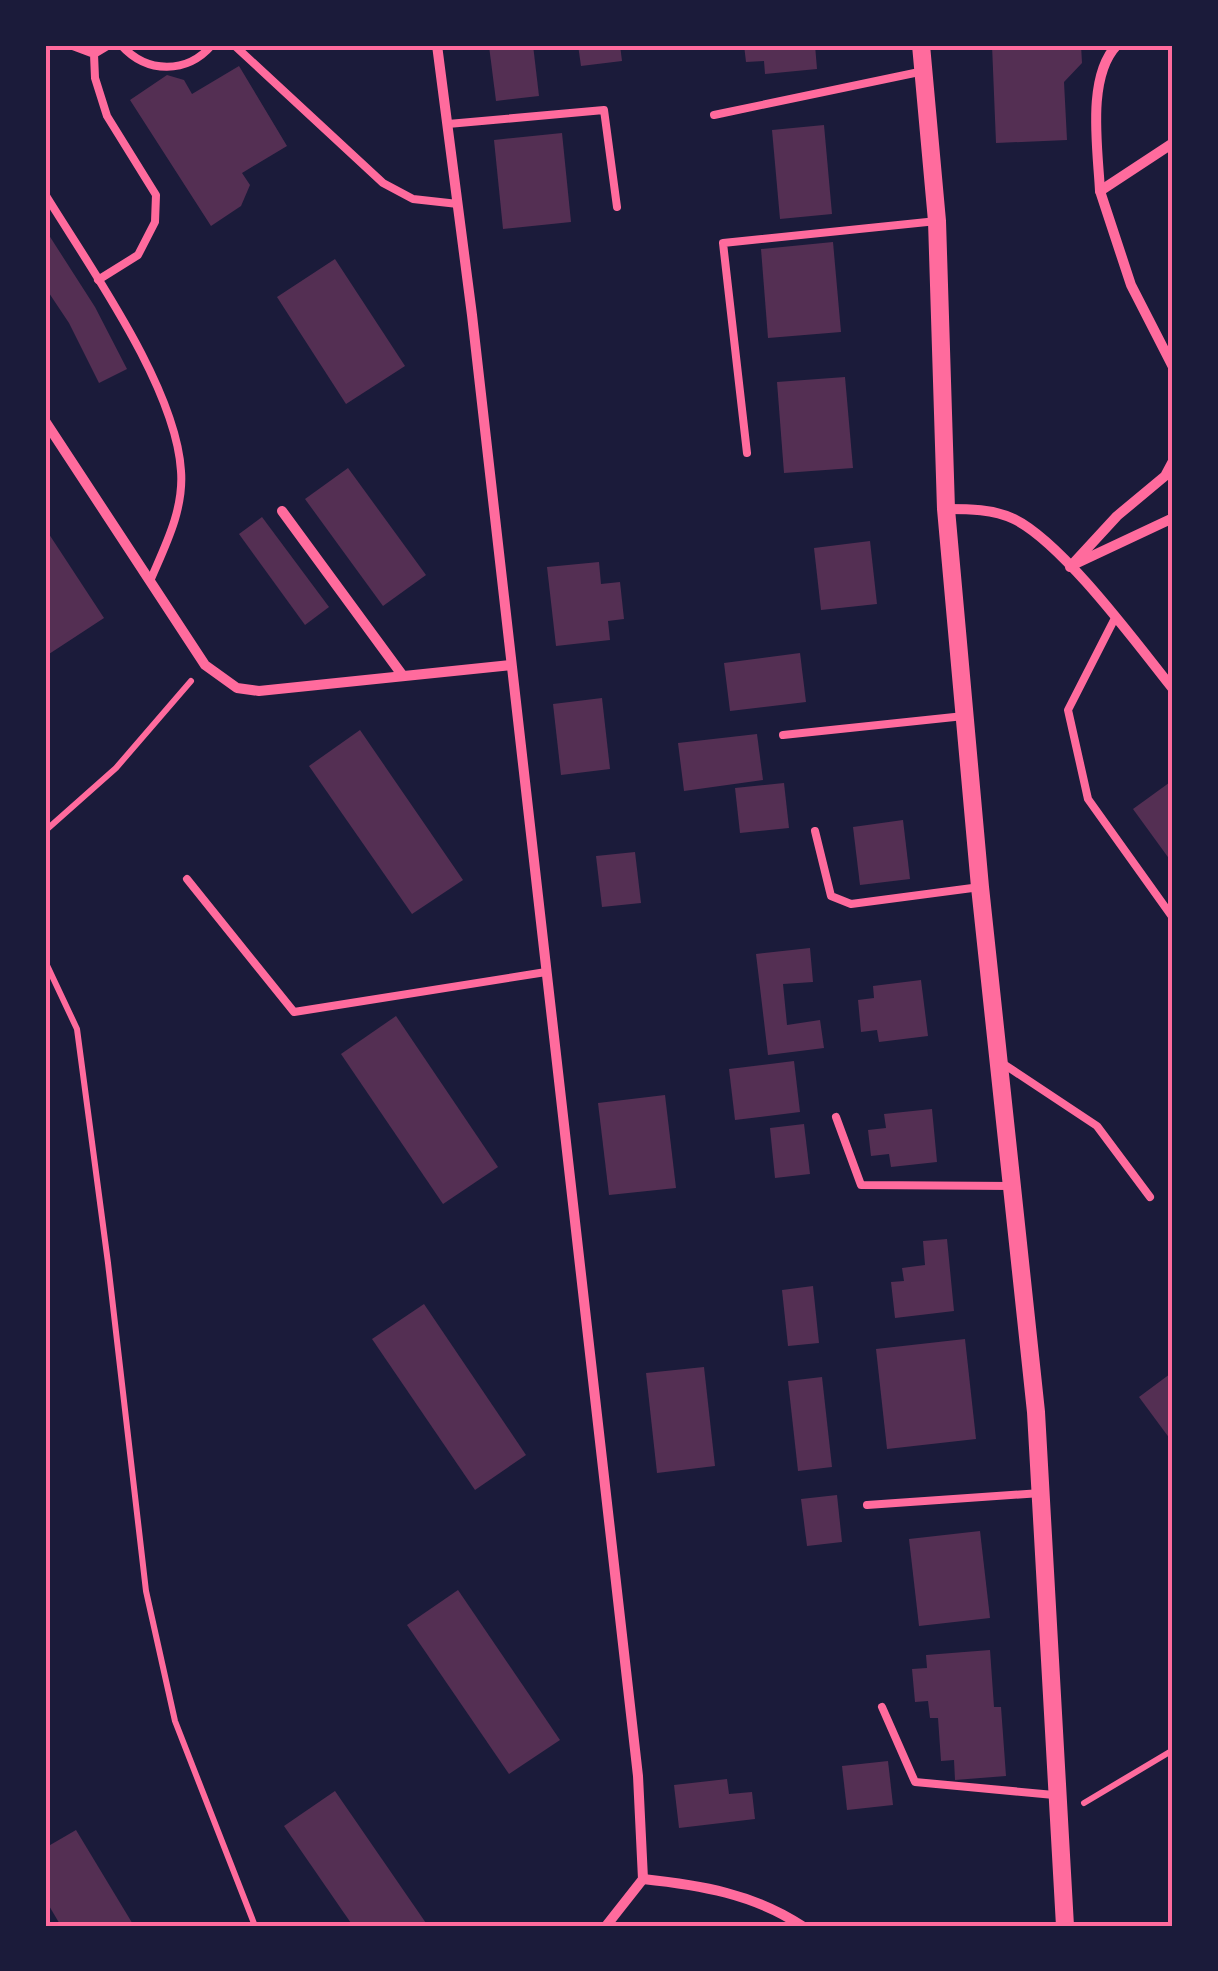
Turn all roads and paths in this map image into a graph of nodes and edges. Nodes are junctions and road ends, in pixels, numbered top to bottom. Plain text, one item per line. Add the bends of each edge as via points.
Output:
1 (70, 45) edge
2 (109, 45) edge
3 (121, 45) edge
4 (212, 45) edge
5 (234, 45) edge
6 (437, 45) edge
7 (921, 45) edge
8 (1118, 45) edge
9 (94, 54) junction
10 (924, 71) junction
11 (714, 115) dead end
12 (448, 124) junction
13 (1173, 144) edge
14 (1100, 191) junction
15 (45, 194) edge
16 (458, 204) junction
17 (618, 207) dead end
18 (936, 221) junction
19 (98, 280) junction
20 (1173, 368) edge
21 (45, 421) edge
22 (747, 452) dead end
23 (1173, 461) edge
24 (946, 509) junction
25 (282, 510) dead end
26 (1173, 518) edge
27 (1070, 567) junction
28 (150, 581) junction
29 (1115, 618) junction
30 (205, 665) junction
31 (511, 665) junction
32 (402, 676) junction
33 (1173, 689) edge
34 (964, 716) junction
35 (783, 735) dead end
36 (45, 831) edge
37 (814, 832) dead end
38 (187, 880) dead end
39 (980, 887) junction
40 (1173, 918) edge
41 (45, 960) edge
42 (546, 972) junction
43 (998, 1060) junction
44 (836, 1117) dead end
45 (1013, 1186) junction
46 (1150, 1197) dead end
47 (1041, 1493) junction
48 (867, 1505) dead end
49 (882, 1707) dead end
50 (1173, 1750) edge
51 (1059, 1796) junction
52 (1059, 1818) junction
53 (643, 1879) junction
54 (255, 1926) edge
55 (606, 1926) edge
56 (802, 1926) edge
57 (1065, 1926) edge

1 - 9 lane
2 - 9 lane
3 - 4 lane via 138,61 176,68
5 - 16 lane via 383,182 413,199
6 - 12 street
7 - 10 street
8 - 14 street via 1097,97
9 - 19 lane via 107,116 156,195 155,222 138,255
10 - 11 lane
10 - 18 street
12 - 16 street
12 - 17 lane via 604,110
13 - 14 street
14 - 20 street via 1131,285
15 - 19 lane
16 - 31 street
18 - 22 lane via 723,243
18 - 24 street
19 - 28 lane via 166,407 181,470 176,521
21 - 28 street
23 - 27 street
24 - 27 street via 1014,519
24 - 34 street
25 - 32 street
26 - 27 street
27 - 29 street
28 - 30 street
29 - 33 street
29 - 40 lane via 1068,710 1088,800
30 - 32 street via 237,688 259,690
30 - 36 path via 116,768
31 - 32 street
31 - 42 street
34 - 35 lane
34 - 39 street
37 - 39 lane via 832,896 850,904
38 - 42 lane via 294,1012
39 - 43 street
41 - 54 path via 77,1029 150,1610 175,1721
42 - 53 street via 638,1776
43 - 45 street
43 - 46 lane via 1098,1126
44 - 45 lane via 861,1186
45 - 47 street
47 - 48 lane
47 - 51 street
49 - 51 lane via 915,1782
50 - 52 path
51 - 52 street
52 - 57 street
53 - 55 street
53 - 56 street via 725,1892

